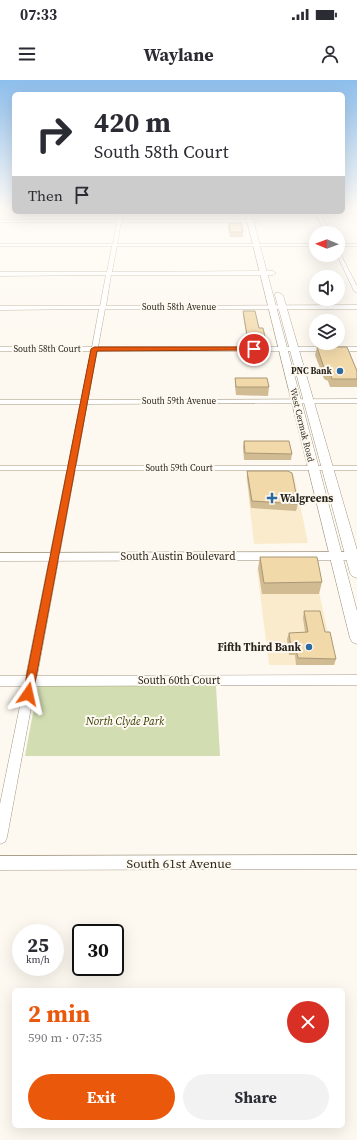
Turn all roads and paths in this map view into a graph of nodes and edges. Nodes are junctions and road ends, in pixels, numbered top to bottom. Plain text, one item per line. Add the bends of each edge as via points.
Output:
1 (112, 257) edge
2 (260, 257) edge
3 (342, 262) edge
4 (271, 265) dead end
5 (0, 274) edge
6 (109, 274) junction
7 (264, 274) junction
8 (275, 280) junction
9 (357, 292) edge
10 (102, 307) junction
11 (273, 307) junction
12 (283, 307) junction
13 (357, 307) edge
14 (0, 308) edge
15 (0, 349) edge
16 (94, 349) junction
17 (283, 349) junction
18 (294, 349) junction
19 (357, 349) edge
20 (297, 401) junction
21 (309, 401) junction
22 (357, 401) edge
23 (0, 402) edge
24 (84, 402) junction
25 (0, 468) edge
26 (71, 468) junction
27 (313, 468) junction
28 (327, 468) junction
29 (357, 468) edge
30 (336, 556) junction
31 (355, 556) edge
32 (0, 557) edge
33 (54, 557) junction
34 (357, 573) edge
35 (357, 638) edge
36 (30, 680) junction
37 (357, 680) edge
38 (0, 681) edge
39 (0, 837) edge
40 (357, 862) edge
41 (0, 863) edge

1 - 6 street
2 - 7 main road, West Cermak Road
3 - 9 street
4 - 8 main road, West Cermak Road
5 - 6 street
6 - 7 street
6 - 10 street
7 - 8 street
7 - 11 main road, West Cermak Road
8 - 12 main road, West Cermak Road
10 - 11 street, South 58th Avenue
10 - 14 street, South 58th Avenue
10 - 16 street
11 - 12 street, South 58th Avenue
11 - 17 main road, West Cermak Road
12 - 13 street, South 58th Avenue
12 - 18 main road, West Cermak Road
15 - 16 street, South 58th Court
16 - 17 street, South 58th Court
16 - 24 street
17 - 18 street, South 58th Court
17 - 20 main road, West Cermak Road
18 - 19 street, South 58th Court
18 - 21 main road, West Cermak Road
20 - 21 street, South 59th Avenue
20 - 24 street, South 59th Avenue
20 - 27 main road, West Cermak Road
21 - 22 street, South 59th Avenue
21 - 28 main road, West Cermak Road
23 - 24 street, South 59th Avenue
24 - 26 street
25 - 26 street, South 59th Court
26 - 27 street, South 59th Court
26 - 33 street
27 - 28 street, South 59th Court
27 - 30 main road, West Cermak Road
28 - 29 street, South 59th Court
28 - 31 main road, West Cermak Road
30 - 31 street, South Austin Boulevard
30 - 33 street, South Austin Boulevard
30 - 35 main road, West Cermak Road
31 - 34 main road, West Cermak Road
32 - 33 street, South Austin Boulevard
33 - 36 street
36 - 37 street, South 60th Court
36 - 38 street, South 60th Court
36 - 39 street
40 - 41 street, South 61st Avenue

